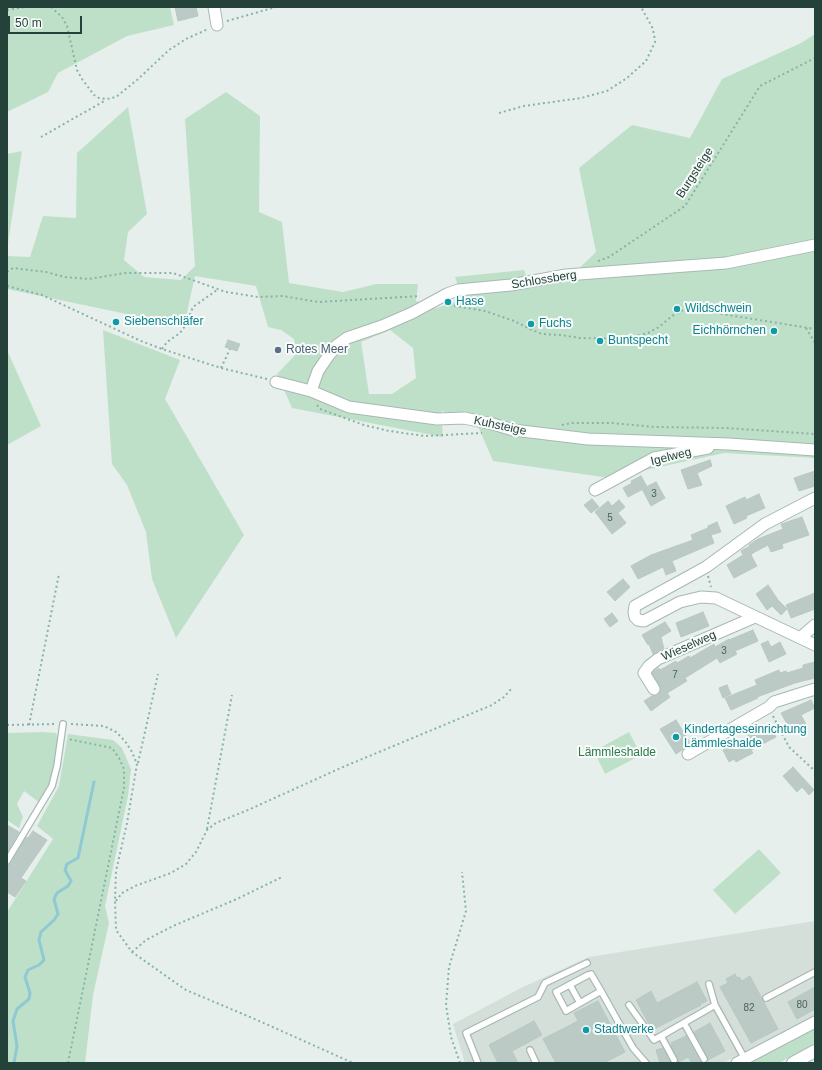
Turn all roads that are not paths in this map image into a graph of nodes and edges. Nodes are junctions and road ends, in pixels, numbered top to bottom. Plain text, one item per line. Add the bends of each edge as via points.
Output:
1 (214, 7) edge
2 (217, 24) road end
3 (815, 245) edge
4 (276, 382) road end
5 (311, 392) junction
6 (729, 444) junction
7 (815, 450) edge
8 (595, 490) dead end
9 (815, 498) edge
10 (755, 617) junction
11 (815, 625) edge
12 (800, 638) junction
13 (815, 645) edge
14 (654, 689) dead end
15 (815, 689) edge
16 (63, 724) road end
17 (688, 754) dead end
18 (7, 861) edge
19 (587, 963) dead end
20 (815, 972) edge
21 (709, 984) dead end
22 (570, 985) junction
23 (601, 991) junction
24 (766, 998) dead end
25 (580, 1003) junction
26 (629, 1005) dead end
27 (715, 1005) junction
28 (815, 1022) edge
29 (684, 1023) junction
30 (661, 1036) junction
31 (530, 1050) dead end
32 (815, 1051) edge
33 (704, 1058) dead end
34 (674, 1060) dead end
35 (741, 1061) edge
36 (478, 1063) edge
37 (536, 1063) edge
38 (646, 1063) edge
39 (793, 1063) edge

1 - 2 street
3 - 5 street, Schlossberg via 726,263 566,275 511,285 458,290 382,326 347,338 336,346 318,371
4 - 5 street, Kuhsteige
5 - 6 street, Kuhsteige via 349,407 437,420 464,418 513,430 588,439
6 - 7 street
6 - 8 street, Igelweg via 654,458
9 - 10 street via 765,524 706,567 635,606 634,612 638,620 644,621 680,602 716,598
10 - 12 street
10 - 14 street, Wieselweg via 658,659 644,673
11 - 12 street
12 - 13 street
15 - 17 street via 774,702
16 - 18 lane via 52,786
19 - 36 lane via 545,983 538,997 466,1033
20 - 24 lane
21 - 27 lane
22 - 23 lane via 591,974
22 - 25 lane
22 - 25 lane via 556,992 566,1011
23 - 25 lane
23 - 38 lane via 634,1048
26 - 30 lane via 654,1040
27 - 29 lane
27 - 35 lane
28 - 35 street
29 - 30 lane
29 - 33 lane
30 - 34 lane
31 - 37 lane
32 - 39 main road

